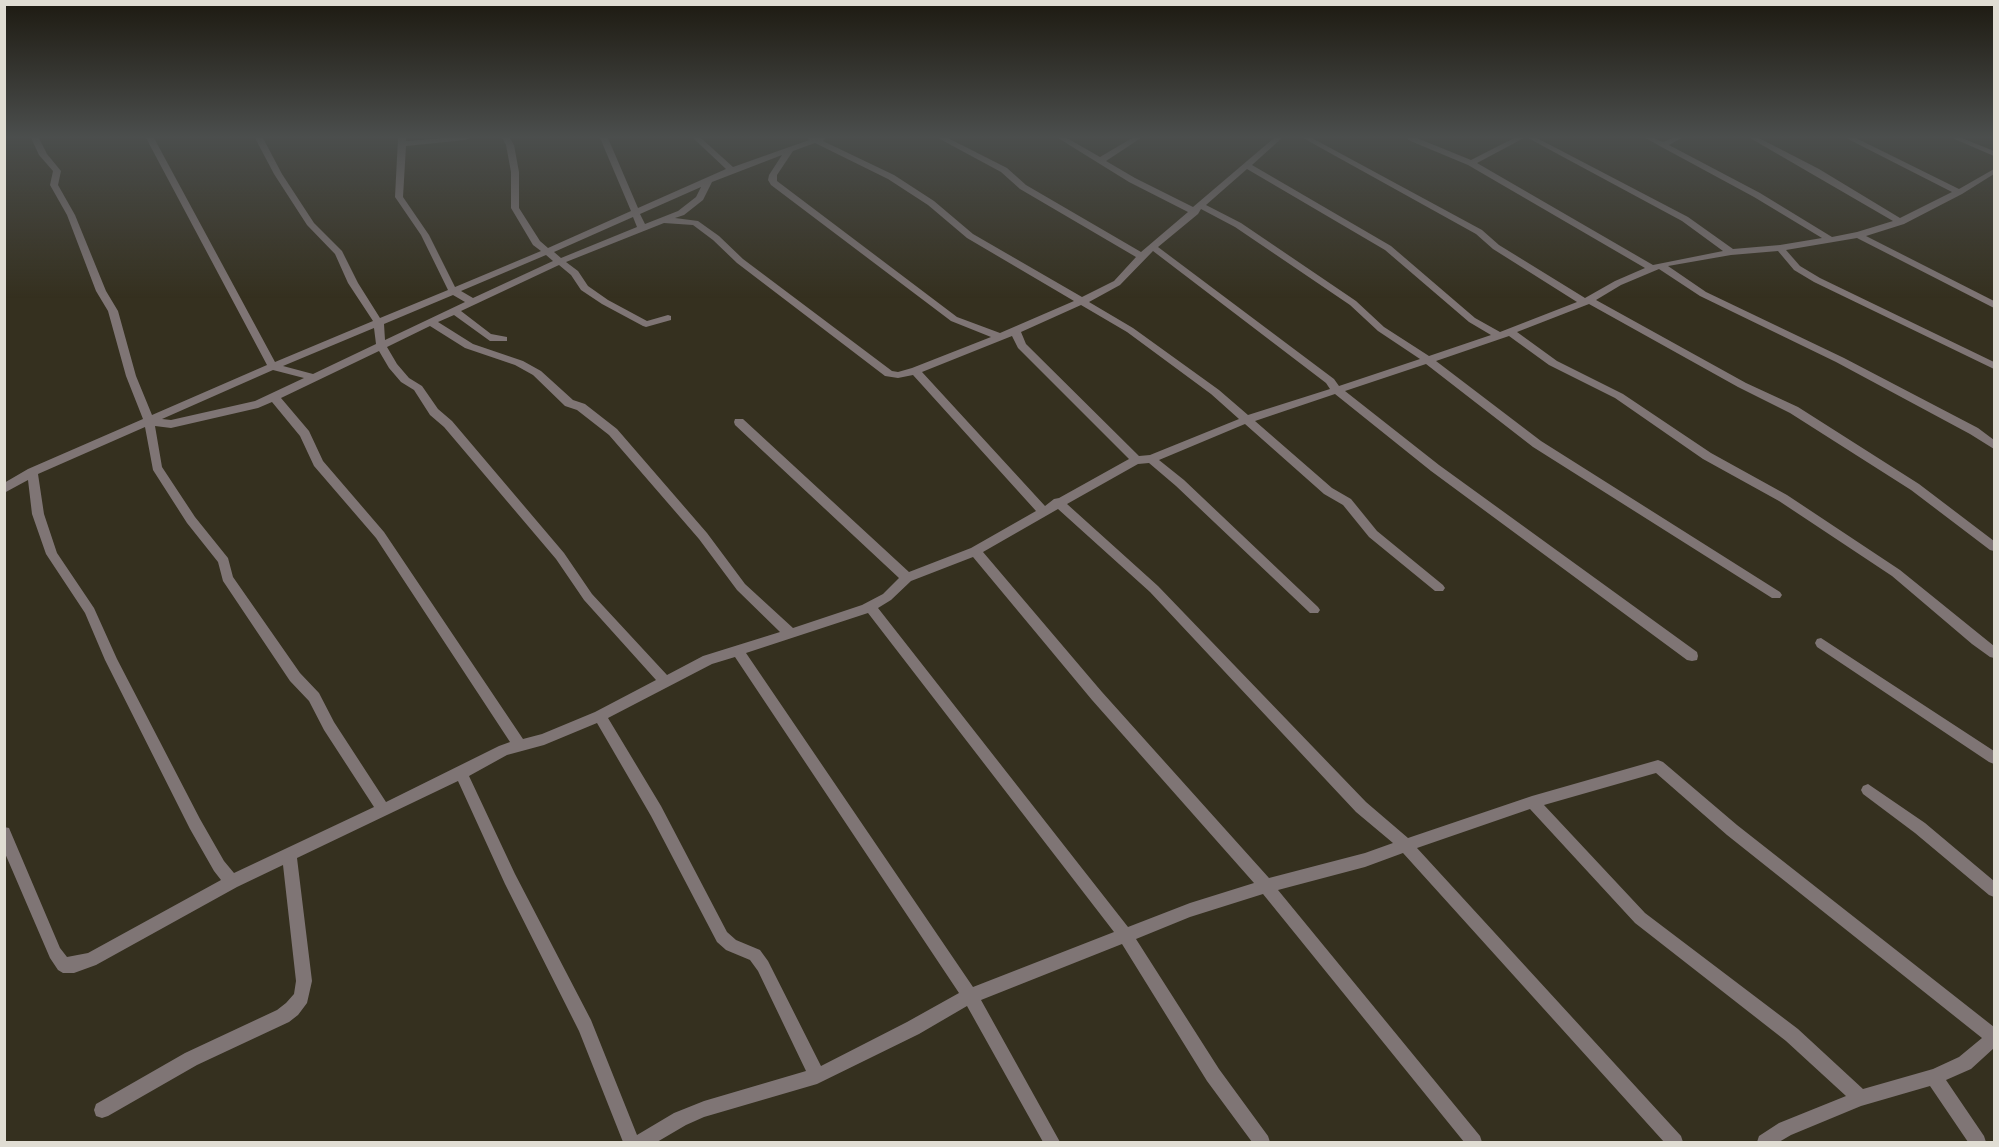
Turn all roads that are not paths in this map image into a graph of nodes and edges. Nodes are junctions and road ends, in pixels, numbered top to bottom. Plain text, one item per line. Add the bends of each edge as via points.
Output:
1 (58, 192) edge
2 (179, 192) edge
3 (289, 192) edge
4 (399, 192) edge
5 (515, 192) edge
6 (626, 192) edge
7 (683, 192) edge
8 (704, 192) edge
9 (785, 192) edge
10 (913, 192) edge
11 (1031, 192) edge
12 (1154, 192) edge
13 (1217, 192) edge
14 (1291, 192) edge
15 (1405, 192) edge
16 (1520, 192) edge
17 (1633, 192) edge
18 (1750, 192) edge
19 (1850, 192) edge
20 (1959, 192) edge
21 (1198, 209) junction
22 (635, 212) junction
23 (664, 220) junction
24 (1901, 222) junction
25 (642, 228) junction
26 (1858, 235) junction
27 (1830, 239) junction
28 (1153, 247) junction
29 (1779, 248) junction
30 (546, 252) junction
31 (1731, 252) junction
32 (1142, 256) junction
33 (560, 261) junction
34 (1656, 267) junction
35 (453, 291) junction
36 (1082, 301) junction
37 (1587, 301) junction
38 (473, 302) junction
39 (1993, 302) edge
40 (455, 311) junction
41 (668, 318) dead end
42 (431, 322) junction
43 (379, 323) junction
44 (1014, 331) junction
45 (1505, 334) junction
46 (997, 336) junction
47 (503, 339) dead end
48 (381, 346) junction
49 (1427, 359) junction
50 (1995, 366) edge
51 (273, 367) junction
52 (915, 371) junction
53 (315, 378) junction
54 (1337, 390) junction
55 (274, 397) junction
56 (1245, 420) junction
57 (149, 422) junction
58 (739, 422) dead end
59 (1995, 446) edge
60 (1151, 459) junction
61 (1136, 460) junction
62 (32, 472) junction
63 (4, 489) edge
64 (1058, 502) junction
65 (1043, 511) junction
66 (1995, 547) edge
67 (975, 551) junction
68 (907, 578) junction
69 (1439, 588) dead end
70 (1776, 595) dead end
71 (870, 607) junction
72 (1314, 610) dead end
73 (790, 633) junction
74 (1821, 643) dead end
75 (736, 650) junction
76 (1995, 653) edge
77 (1692, 656) dead end
78 (665, 681) junction
79 (600, 716) junction
80 (520, 746) junction
81 (1995, 758) edge
82 (461, 773) junction
83 (1868, 790) dead end
84 (1532, 802) junction
85 (383, 809) junction
86 (4, 833) edge
87 (1406, 845) junction
88 (289, 855) junction
89 (232, 882) junction
90 (1266, 886) junction
91 (1995, 890) edge
92 (1125, 935) junction
93 (970, 996) junction
94 (1994, 1037) edge
95 (817, 1076) junction
96 (1934, 1077) junction
97 (1861, 1098) junction
98 (102, 1110) dead end
99 (631, 1143) edge
100 (642, 1143) edge
101 (1052, 1143) edge
102 (1262, 1143) edge
103 (1474, 1143) edge
104 (1675, 1143) edge
105 (1765, 1143) edge
106 (1978, 1143) edge

1 - 57 street via 113,311
2 - 51 street
3 - 43 street via 311,225 339,253
4 - 35 street
5 - 30 street via 515,208
6 - 22 street
7 - 22 street
8 - 23 street via 692,206
9 - 46 street via 954,319
10 - 36 street via 970,236
11 - 32 street
12 - 21 street
13 - 21 street
14 - 45 street via 1388,248 1472,320
15 - 37 street via 1479,232 1496,247
16 - 34 street
17 - 31 street via 1685,219
18 - 27 street
19 - 24 street
20 - 24 street
21 - 28 street
21 - 49 street via 1238,225
22 - 25 street
22 - 30 street
23 - 25 street
23 - 52 street via 695,223 889,374
24 - 26 street
25 - 33 street
26 - 27 street
26 - 39 street
27 - 29 street
28 - 32 street
28 - 54 street
29 - 31 street
29 - 50 street via 1797,268 1817,280
30 - 33 street
30 - 35 street
31 - 34 street
32 - 36 street via 1117,283
33 - 38 street
33 - 41 street via 576,273 584,288 641,322
34 - 37 street
34 - 59 street via 1702,294 1840,360
35 - 38 street
35 - 43 street
36 - 44 street
36 - 56 street via 1130,330 1215,392
37 - 45 street
37 - 66 street via 1794,410 1916,487
38 - 40 street
40 - 42 street
40 - 47 street via 488,336
42 - 48 street
42 - 73 street via 469,346 537,373 569,403 581,407 613,432 741,586
43 - 48 street
43 - 51 street
44 - 46 street
44 - 61 street via 1022,346
45 - 49 street
45 - 76 street via 1619,396 1707,456 1783,498 1896,573
46 - 52 street
48 - 53 street
48 - 78 street via 405,380 418,388 434,412 560,556 588,597
49 - 54 street
49 - 70 street via 1538,444
51 - 53 street
51 - 57 street
52 - 65 street
53 - 55 street
54 - 56 street
54 - 77 street via 1435,468
55 - 57 street via 171,424
55 - 80 street via 305,434 318,463 380,535
56 - 60 street
56 - 69 street via 1328,491 1347,502 1373,534
57 - 62 street
57 - 85 street via 157,466 191,520 224,561 227,578 295,678 314,698
58 - 68 street
60 - 61 street
60 - 72 street
61 - 64 street
62 - 63 street
62 - 89 street via 38,514 52,554 90,611 195,824
64 - 65 street
64 - 87 street via 1154,589 1361,807
65 - 67 street
67 - 68 street
67 - 90 street
68 - 71 street
71 - 73 street
71 - 92 street
73 - 75 street
74 - 81 street
75 - 78 street
75 - 93 street
78 - 79 street
79 - 80 street
79 - 95 street via 656,811 722,937 755,955 763,966
80 - 82 street via 504,750
82 - 85 street
82 - 99 street via 585,1026
83 - 91 street
84 - 87 street
84 - 94 street via 1658,766 1732,830
84 - 97 street via 1640,918 1792,1035
85 - 88 street
86 - 89 street via 63,965 91,960
87 - 90 street via 1335,869
87 - 104 street
88 - 89 street
88 - 98 street via 304,981 300,998 292,1009
90 - 92 street
90 - 103 street
92 - 93 street
92 - 102 street via 1213,1075
93 - 95 street
93 - 101 street
94 - 96 street via 1965,1063
95 - 100 street via 704,1109
96 - 97 street
96 - 106 street
97 - 105 street via 1785,1129

